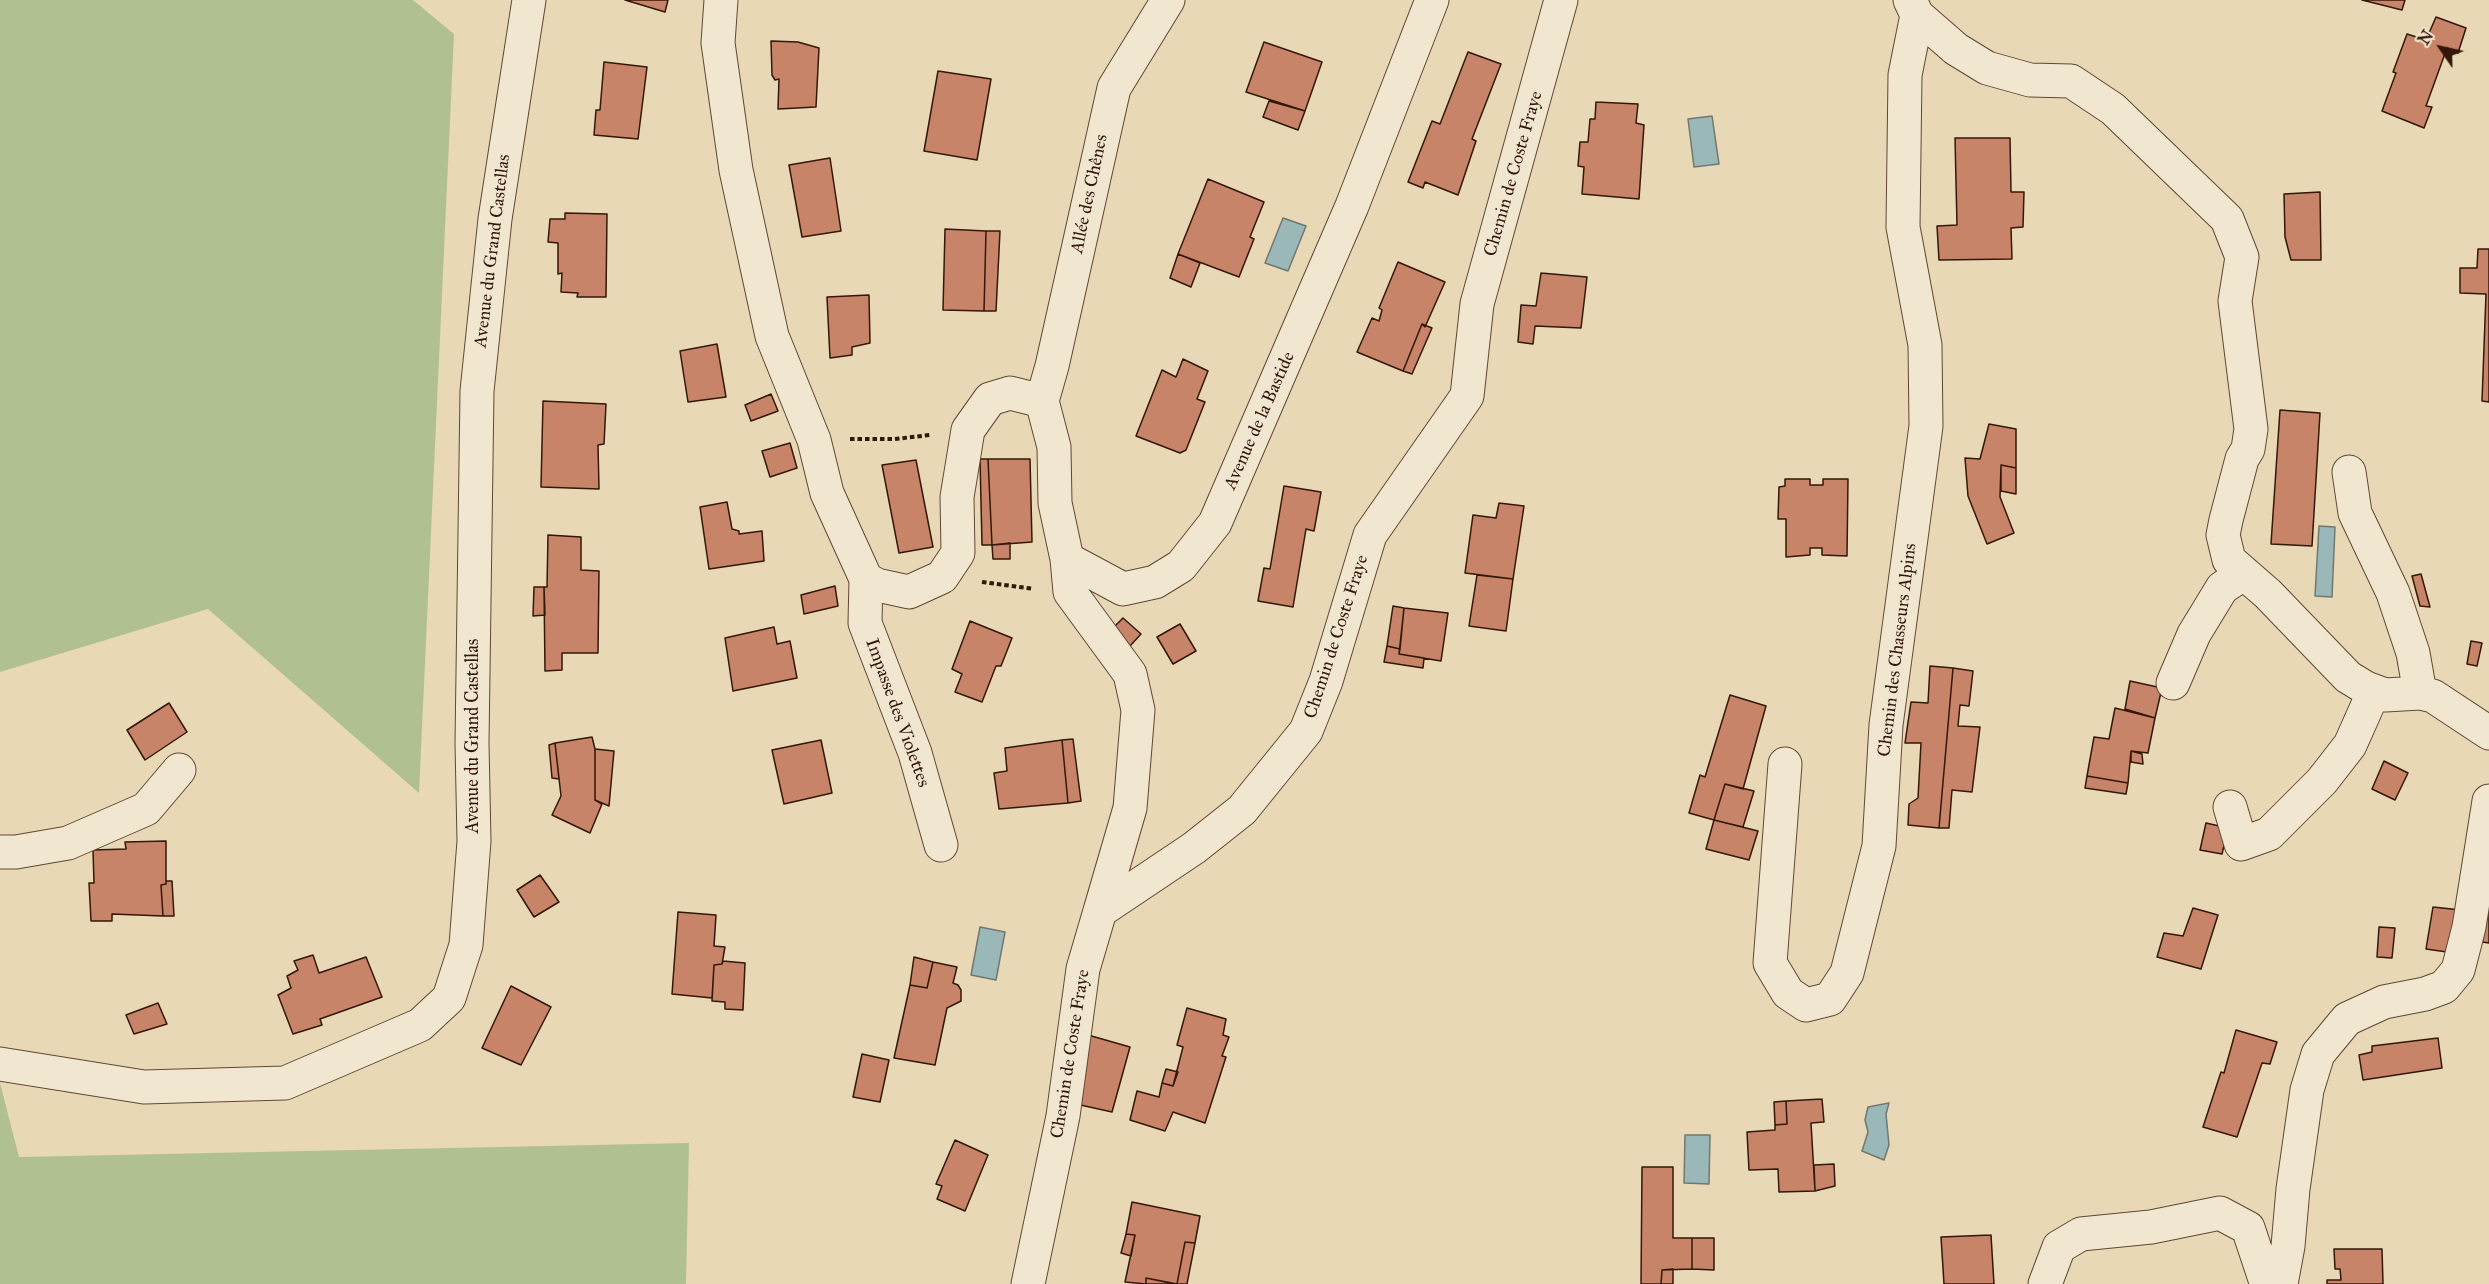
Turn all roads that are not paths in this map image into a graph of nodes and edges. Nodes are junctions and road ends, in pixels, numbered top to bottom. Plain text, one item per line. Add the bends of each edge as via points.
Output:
1 (529, 0) edge
2 (721, 0) edge
3 (1168, 0) edge
4 (1432, 0) edge
5 (1562, 0) edge
6 (1913, 7) edge
7 (1042, 401) junction
8 (2349, 472) dead end
9 (1067, 559) junction
10 (2243, 574) junction
11 (866, 579) junction
12 (2173, 683) dead end
13 (2374, 691) junction
14 (2420, 693) junction
15 (2489, 734) edge
16 (1785, 764) dead end
17 (179, 770) dead end
18 (2489, 801) edge
19 (2230, 807) dead end
20 (941, 845) dead end
21 (0, 852) edge
22 (1100, 910) junction
23 (0, 1064) edge
24 (1028, 1284) edge
25 (2045, 1284) edge
26 (2280, 1284) edge

1 - 23 street, Avenue du Grand Castellas via 495,219 477,391 474,841 466,945 449,998 420,1026 285,1083 144,1087
2 - 11 street via 718,43 735,170 772,336 814,440 827,493
3 - 7 street, Allée des Chênes via 1113,88
4 - 9 street, Avenue de la Bastide via 1352,206 1215,523 1181,566 1155,582 1123,589
5 - 22 street, Chemin de Coste Fraye via 1478,304 1467,396 1370,535 1326,681 1306,731 1242,810 1194,848
6 - 10 street, Chemin des Chasseurs Alpins via 1956,49 1987,68 2030,80 2071,81 2113,109 2227,219 2242,257 2235,301 2251,429 2223,535 2229,560
6 - 16 street, Chemin des Chasseurs Alpins via 1905,75 1903,227 1925,345 1926,426 1886,725 1879,846 1847,973 1830,999 1806,1005 1788,993 1770,963
7 - 9 street via 1054,447 1055,503
7 - 11 street via 1010,393 990,399 968,430 957,497 958,553 942,577 909,592
8 - 14 street via 2355,513 2393,593 2413,653
9 - 22 street via 1070,592 1130,674 1138,710 1130,807
10 - 12 street via 2222,588 2194,634
10 - 13 street, Chemin des Chasseurs Alpins via 2268,594 2348,677
11 - 20 street, Impasse des Violettes via 865,623 915,753
13 - 14 street, Chemin des Chasseurs Alpins via 2385,695
13 - 19 street via 2350,745 2322,781 2269,834 2241,844
14 - 15 street, Chemin des Chasseurs Alpins via 2433,696
17 - 21 street via 146,809 68,843
18 - 26 street via 2469,927 2458,970 2444,987 2384,1002 2347,1019 2318,1054 2307,1090
22 - 24 street, Chemin de Coste Fraye via 1083,969 1063,1116
25 - 26 street via 2059,1247 2081,1234 2151,1227 2220,1213 2248,1228 2265,1279

